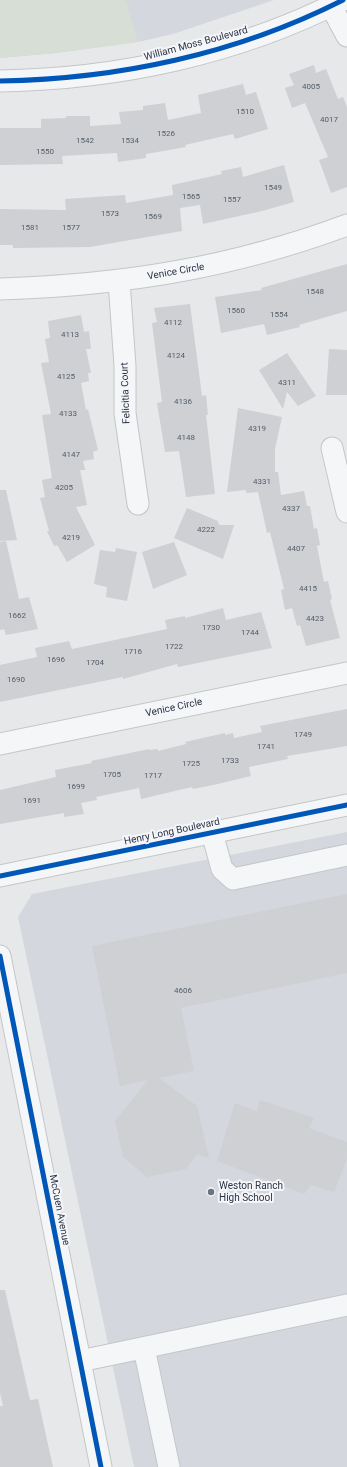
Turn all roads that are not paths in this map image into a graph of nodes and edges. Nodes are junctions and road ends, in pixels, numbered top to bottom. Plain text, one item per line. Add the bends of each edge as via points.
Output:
1 (337, 3) edge
2 (347, 36) edge
3 (0, 81) edge
4 (347, 225) edge
5 (119, 281) junction
6 (0, 289) edge
7 (332, 448) dead end
8 (138, 504) dead end
9 (347, 512) edge
10 (347, 672) edge
11 (0, 744) edge
12 (347, 805) edge
13 (212, 833) junction
14 (347, 855) edge
15 (0, 876) edge
16 (0, 956) edge
17 (347, 1305) edge
18 (144, 1348) junction
19 (80, 1361) junction
20 (101, 1467) edge
21 (169, 1467) edge

1 - 2 street
1 - 3 street, William Moss Boulevard via 292,24 239,43 179,60 87,76
4 - 5 street, Venice Circle via 257,254 199,268
5 - 6 street, Venice Circle via 61,287
5 - 8 street, Felicitia Court via 125,366 125,413
7 - 9 street
10 - 11 street, Venice Circle
12 - 13 street, Henry Long Boulevard
13 - 14 street via 222,869 233,879
13 - 15 street, Henry Long Boulevard
16 - 19 street, McCuen Avenue
17 - 18 street
18 - 19 street
18 - 21 street
19 - 20 street, McCuen Avenue

